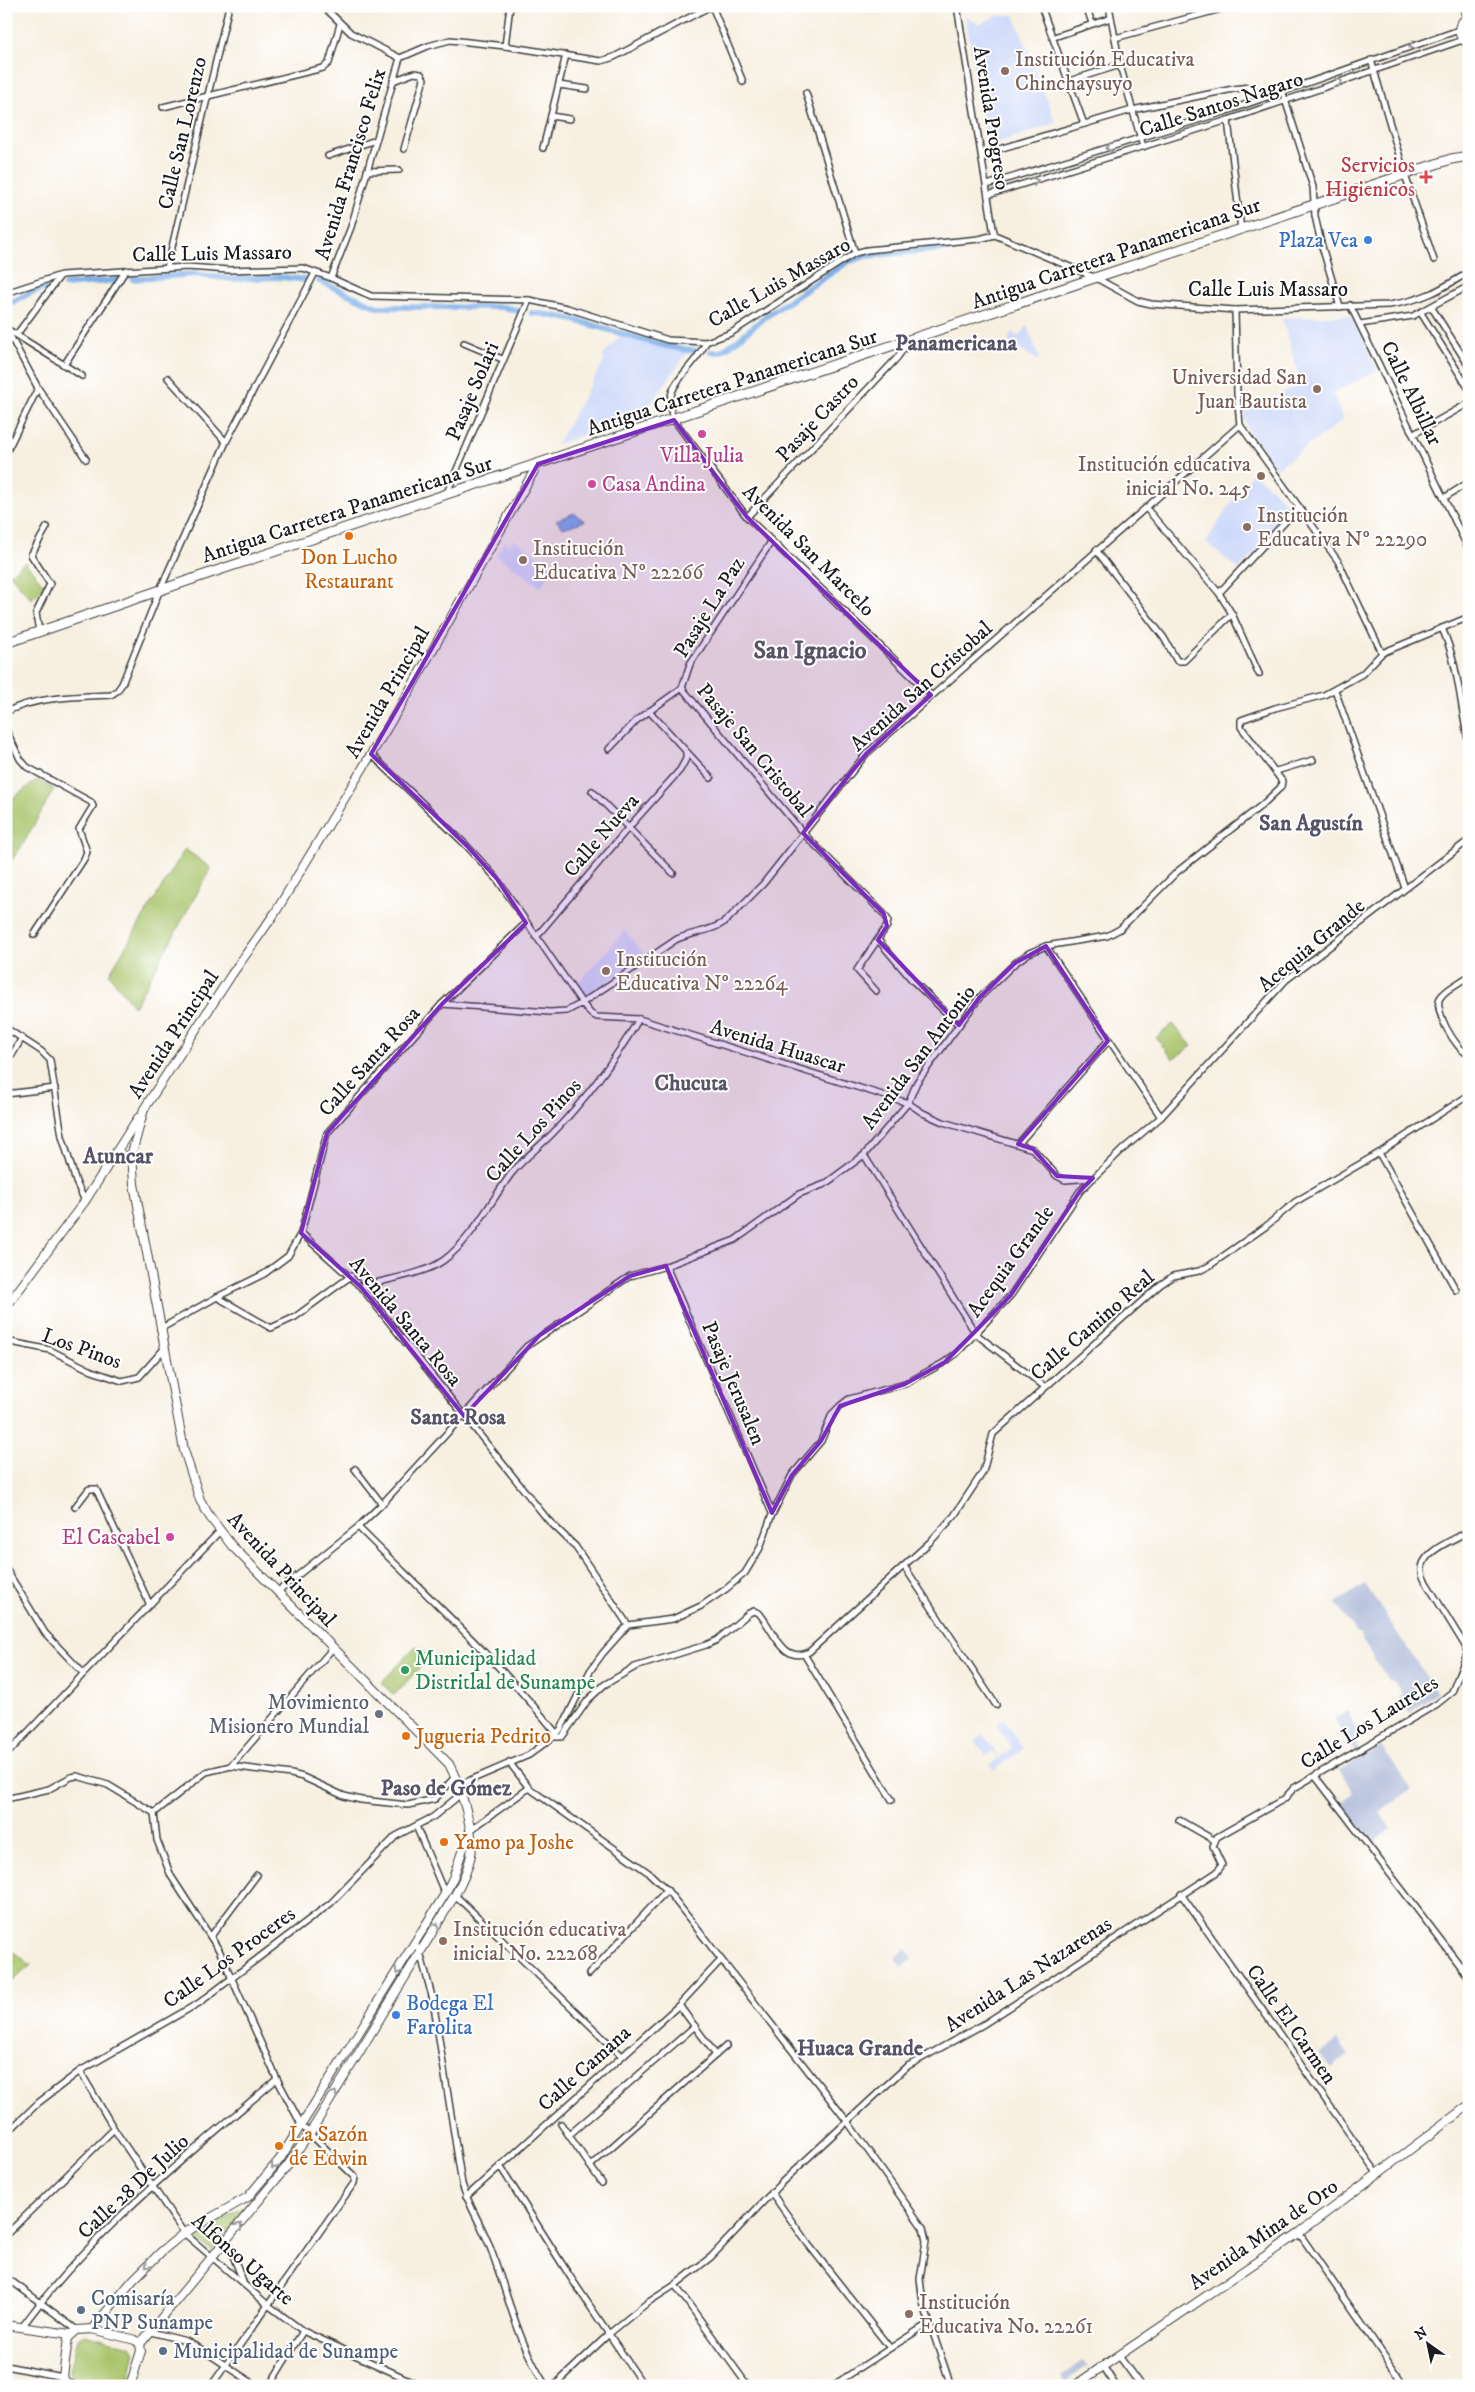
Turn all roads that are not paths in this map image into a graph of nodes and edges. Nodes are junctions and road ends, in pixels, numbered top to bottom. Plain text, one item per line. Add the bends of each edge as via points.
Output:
1 (229, 6) edge
2 (323, 6) edge
3 (510, 6) edge
4 (712, 6) edge
5 (957, 6) edge
6 (1042, 6) edge
7 (1086, 6) edge
8 (1109, 6) edge
9 (1232, 6) edge
10 (1464, 6) edge
11 (1111, 18) junction
12 (1468, 18) edge
13 (1092, 23) junction
14 (340, 24) junction
15 (1458, 30) junction
16 (1054, 36) junction
17 (1115, 38) junction
18 (1466, 41) edge
19 (505, 46) junction
20 (566, 55) junction
21 (400, 58) junction
22 (1371, 60) junction
23 (1120, 65) junction
24 (1374, 71) junction
25 (393, 81) junction
26 (1069, 81) junction
27 (743, 82) dead end
28 (559, 85) junction
29 (587, 89) dead end
30 (1282, 90) junction
31 (806, 93) dead end
32 (207, 96) junction
33 (1262, 98) junction
34 (1285, 99) junction
35 (163, 108) dead end
36 (1132, 110) junction
37 (551, 116) junction
38 (570, 119) dead end
39 (1228, 120) junction
40 (1084, 124) junction
41 (1140, 139) junction
42 (376, 140) junction
43 (1143, 147) junction
44 (543, 148) dead end
45 (404, 150) dead end
46 (982, 154) junction
47 (328, 156) dead end
48 (1469, 156) edge
49 (399, 170) dead end
50 (367, 171) junction
51 (1405, 175) junction
52 (987, 185) junction
53 (988, 195) junction
54 (1314, 205) junction
55 (1241, 230) junction
56 (995, 235) junction
57 (855, 253) junction
58 (1434, 260) dead end
59 (167, 268) junction
60 (126, 270) junction
61 (1469, 272) edge
62 (315, 273) junction
63 (61, 275) junction
64 (332, 278) junction
65 (1096, 278) junction
66 (1469, 286) edge
67 (6, 293) edge
68 (529, 300) junction
69 (1350, 305) junction
70 (1340, 307) junction
71 (1432, 308) junction
72 (1236, 310) junction
73 (1421, 313) junction
74 (1360, 324) junction
75 (7, 328) edge
76 (17, 334) junction
77 (909, 341) junction
78 (706, 342) junction
79 (464, 343) dead end
80 (502, 358) junction
81 (64, 365) junction
82 (1469, 366) edge
83 (82, 376) dead end
84 (168, 378) dead end
85 (38, 388) junction
86 (1469, 389) edge
87 (1469, 403) edge
88 (674, 420) junction
89 (1240, 425) junction
90 (1414, 434) junction
91 (226, 442) junction
92 (6, 453) edge
93 (86, 459) dead end
94 (538, 464) junction
95 (1469, 482) edge
96 (446, 495) junction
97 (1444, 498) junction
98 (1299, 507) junction
99 (1146, 508) junction
100 (747, 517) junction
101 (47, 527) dead end
102 (771, 542) junction
103 (1096, 550) junction
104 (1469, 550) edge
105 (159, 592) junction
106 (1219, 593) junction
107 (1232, 614) junction
108 (1469, 617) edge
109 (1442, 628) junction
110 (39, 632) junction
111 (6, 643) edge
112 (1382, 653) junction
113 (1259, 674) dead end
114 (682, 688) junction
115 (1335, 690) junction
116 (931, 695) junction
117 (649, 711) junction
118 (6, 712) edge
119 (6, 730) edge
120 (1469, 745) edge
121 (609, 749) dead end
122 (686, 753) junction
123 (371, 754) junction
124 (1313, 760) dead end
125 (1276, 771) junction
126 (711, 778) dead end
127 (592, 790) dead end
128 (629, 826) junction
129 (804, 833) junction
130 (1469, 840) edge
131 (673, 873) dead end
132 (1405, 888) junction
133 (526, 923) junction
134 (34, 935) dead end
135 (536, 937) junction
136 (878, 940) junction
137 (1046, 946) junction
138 (1469, 976) edge
139 (876, 991) dead end
140 (582, 1003) junction
141 (442, 1004) junction
142 (639, 1019) junction
143 (959, 1025) junction
144 (6, 1028) edge
145 (22, 1038) junction
146 (1108, 1040) junction
147 (1469, 1054) edge
148 (6, 1058) edge
149 (55, 1088) junction
150 (6, 1094) edge
151 (1469, 1095) edge
152 (908, 1103) junction
153 (144, 1109) junction
154 (1161, 1117) junction
155 (1018, 1144) junction
156 (1379, 1153) junction
157 (115, 1155) junction
158 (864, 1155) junction
159 (132, 1161) junction
160 (1093, 1178) junction
161 (85, 1201) junction
162 (301, 1233) junction
163 (666, 1266) junction
164 (351, 1276) junction
165 (361, 1287) junction
166 (1456, 1290) dead end
167 (217, 1297) junction
168 (6, 1307) edge
169 (160, 1328) junction
170 (976, 1334) junction
171 (6, 1341) edge
172 (164, 1349) junction
173 (1045, 1387) junction
174 (464, 1416) junction
175 (355, 1469) dead end
176 (382, 1504) junction
177 (75, 1507) dead end
178 (772, 1513) junction
179 (358, 1527) junction
180 (220, 1531) junction
181 (1469, 1531) edge
182 (904, 1566) junction
183 (6, 1569) edge
184 (277, 1592) junction
185 (150, 1605) junction
186 (628, 1625) junction
187 (332, 1648) junction
188 (804, 1654) junction
189 (83, 1673) junction
190 (996, 1705) dead end
191 (555, 1736) junction
192 (6, 1755) edge
193 (509, 1762) junction
194 (231, 1766) junction
195 (1316, 1776) junction
196 (455, 1777) junction
197 (459, 1785) junction
198 (529, 1788) junction
199 (461, 1794) junction
200 (6, 1799) edge
201 (892, 1800) dead end
202 (154, 1814) junction
203 (1179, 1820) dead end
204 (416, 1826) junction
205 (469, 1834) junction
206 (1214, 1841) junction
207 (258, 1875) dead end
208 (667, 1890) junction
209 (445, 1894) junction
210 (1181, 1894) junction
211 (455, 1895) junction
212 (211, 1936) junction
213 (415, 1943) junction
214 (420, 1952) junction
215 (721, 1960) junction
216 (589, 1974) dead end
217 (1469, 1977) edge
218 (231, 1978) junction
219 (680, 2005) junction
220 (694, 2026) junction
221 (726, 2046) dead end
222 (716, 2055) junction
223 (622, 2056) junction
224 (80, 2071) junction
225 (277, 2079) junction
226 (1469, 2105) edge
227 (847, 2122) junction
228 (561, 2124) dead end
229 (302, 2126) junction
230 (114, 2128) junction
231 (310, 2133) junction
232 (6, 2134) edge
233 (569, 2135) junction
234 (500, 2166) junction
235 (590, 2166) junction
236 (1377, 2174) junction
237 (602, 2183) dead end
238 (152, 2186) junction
239 (771, 2192) junction
240 (466, 2197) junction
241 (1299, 2232) junction
242 (184, 2233) junction
243 (6, 2235) edge
244 (227, 2241) junction
245 (213, 2257) junction
246 (6, 2277) edge
247 (245, 2283) junction
248 (675, 2285) junction
249 (39, 2304) junction
250 (268, 2305) junction
251 (929, 2323) junction
252 (22, 2327) junction
253 (7, 2328) edge
254 (92, 2328) junction
255 (303, 2331) junction
256 (73, 2332) junction
257 (151, 2332) junction
258 (610, 2333) junction
259 (140, 2344) junction
260 (890, 2348) junction
261 (1119, 2356) junction
262 (6, 2366) edge
263 (225, 2366) junction
264 (1103, 2366) junction
265 (64, 2377) junction
266 (74, 2386) edge
267 (130, 2386) edge
268 (211, 2386) edge
269 (257, 2386) edge
270 (268, 2386) edge
271 (422, 2386) edge
272 (546, 2386) edge
273 (554, 2386) edge
274 (644, 2386) edge
275 (748, 2386) edge
276 (832, 2386) edge
277 (951, 2386) edge
278 (1074, 2386) edge
279 (1116, 2386) edge
280 (1141, 2386) edge
281 (1405, 2386) edge

1 - 32 street, Calle San Lorenzo
2 - 14 street
3 - 19 street
4 - 20 street, Avenida Francisco Felix via 609,59 596,61
4 - 27 street
5 - 46 street, Avenida Progreso
6 - 16 street
7 - 13 street
8 - 11 street
9 - 17 street
10 - 12 main road
11 - 13 street
11 - 17 street
12 - 15 main road
13 - 16 street
14 - 21 street via 350,33
14 - 32 street via 327,66
15 - 18 main road
15 -> 22 street, Calle Santos Nagaro
16 - 26 street
17 - 23 street
18 - 24 street, Calle Santos Nagaro
19 - 20 street, Avenida Francisco Felix
19 - 21 street, Avenida Francisco Felix via 450,40
20 - 28 street
21 - 25 street, Avenida Francisco Felix
22 - 24 street
22 - 30 street, Calle Santos Nagaro
23 - 26 street
23 - 36 street
34 -> 24 street, Calle Santos Nagaro
24 - 51 street
25 - 42 street, Avenida Francisco Felix
25 - 45 street via 414,73 421,74 424,79
26 - 40 street
28 - 29 street
28 - 37 street
30 - 33 street, Calle Santos Nagaro
30 - 34 street
31 - 57 street
32 - 35 street
32 - 59 street, Calle San Lorenzo
33 - 36 street via 1250,87
33 - 41 street, Calle Santos Nagaro
34 - 39 street, Calle Santos Nagaro
34 - 54 street via 1313,187
36 - 40 street
36 - 41 street
37 - 38 street
37 - 44 street
39 - 43 street, Calle Santos Nagaro
39 - 55 street
40 - 46 street
41 - 43 street
41 -> 52 street, Calle Santos Nagaro
42 - 47 street
42 - 50 street, Avenida Francisco Felix
53 -> 43 street, Calle Santos Nagaro
46 - 52 street, Avenida Progreso
48 - 51 highway, Antigua Carretera Panamericana Sur
49 - 50 street
50 - 64 street, Avenida Francisco Felix
51 - 54 highway, Antigua Carretera Panamericana Sur
51 - 58 street
52 - 53 street, Avenida Progreso
53 - 56 street, Avenida Progreso
54 - 55 highway, Antigua Carretera Panamericana Sur
54 - 70 street via 1321,243
55 - 65 highway, Antigua Carretera Panamericana Sur
56 - 57 street, Calle Luis Massaro
56 - 65 street, Calle Luis Massaro
57 - 78 street, Calle Luis Massaro via 724,337
59 - 60 street, Calle Luis Massaro
59 - 62 street, Calle Luis Massaro via 303,268
60 - 63 street, Calle Luis Massaro
60 - 81 street
61 - 69 street, Calle Luis Massaro via 1414,302
62 - 64 street, Calle Luis Massaro
62 - 91 street, Avenida Francisco Felix
63 - 67 street, Calle Luis Massaro
63 - 76 street
64 - 68 street, Calle Luis Massaro via 371,296 384,298
65 - 72 street, Calle Luis Massaro via 1138,301 1151,304
65 - 77 highway, Antigua Carretera Panamericana Sur
66 - 71 street
68 - 78 street, Calle Luis Massaro via 567,308 668,340
68 - 80 street, Pasaje Solari
69 - 70 street, Calle Luis Massaro
69 - 74 street, Calle Albillar
70 - 72 street, Calle Luis Massaro
71 - 73 street
71 - 82 street
72 - 89 street via 1236,394
73 - 74 street
73 - 86 street
74 - 90 street, Calle Albillar
75 - 76 street
75 - 85 street
76 - 81 street
77 - 88 highway, Antigua Carretera Panamericana Sur
77 - 100 street, Pasaje Castro via 897,358
78 - 88 street via 701,355 676,381 669,409
79 - 80 street
80 - 96 street, Pasaje Solari
81 - 83 street
84 - 91 street
85 - 92 street
85 - 93 street
87 - 90 street
88 - 94 highway, Antigua Carretera Panamericana Sur
88 - 100 street, Avenida San Marcelo
89 - 98 street
89 - 99 street, Avenida San Cristobal
90 - 97 street, Calle Albillar
91 - 105 street, Avenida Francisco Felix
94 - 96 highway, Antigua Carretera Panamericana Sur
94 - 123 main road, Avenida Principal
95 - 97 street
96 - 105 highway, Antigua Carretera Panamericana Sur
97 - 104 street, Calle Albillar
98 - 106 street
98 - 112 street via 1338,561
99 - 103 street, Avenida San Cristobal
99 - 106 street
100 - 102 street, Avenida San Marcelo
101 - 110 street via 31,555 50,584 36,613
102 - 114 street, Pasaje La Paz via 690,664
102 - 116 street, Avenida San Marcelo
103 - 107 street via 1164,638 1177,661 1184,661
103 - 116 street, Avenida San Cristobal
105 - 110 highway, Antigua Carretera Panamericana Sur
105 - 118 street, Avenida Francisco Felix via 117,691 111,695 53,698
106 - 107 street
107 - 113 street
108 - 109 street
109 - 112 street
109 - 120 street via 1455,662
110 - 111 highway, Antigua Carretera Panamericana Sur
112 - 115 street via 1362,674
114 - 117 street, Pasaje La Paz
114 - 129 street, Pasaje San Cristobal
115 - 125 street via 1240,723
115 - 132 street
116 - 129 street, Avenida San Cristobal via 866,754
117 - 121 street, Pasaje La Paz
117 - 122 street
119 - 134 street via 27,767 93,806 79,828 86,855
122 - 126 street
122 - 128 street, Calle Nueva via 680,770
123 - 133 street, Avenida Huascar via 497,879
123 - 153 main road, Avenida Principal via 275,913
124 - 125 street
125 - 137 street, Avenida San Antonio via 1282,784 1280,789 1178,871 1120,929 1107,936
127 - 128 street
128 - 131 street
128 - 135 street, Calle Nueva
129 - 136 street, Pasaje San Cristobal via 884,914 887,926
129 - 140 street, Avenida San Cristobal via 763,884 722,925 677,939
130 - 132 street, Acequia Grande
132 - 154 street, Acequia Grande via 1286,980
133 - 135 street, Avenida Huascar
133 - 141 street, Calle Santa Rosa
135 - 140 street, Avenida Huascar
136 - 139 street, Pasaje San Cristobal via 857,970
136 - 143 street via 912,980
137 - 143 street, Avenida San Antonio via 1015,963 979,998
137 - 146 street
138 - 147 street via 1441,997 1438,1005 1457,1047
140 - 141 street via 567,1011 550,1012
140 - 142 street, Avenida Huascar via 597,1017
141 - 162 street, Calle Santa Rosa via 327,1133
142 - 152 street, Avenida Huascar
142 - 165 street, Calle Los Pinos via 588,1094 512,1172 456,1250 426,1268
143 - 152 street, Avenida San Antonio via 917,1082
144 - 145 street
145 - 148 street via 12,1055
145 - 149 street via 50,1060
146 - 154 street
146 - 155 street
149 - 150 street
149 - 161 street via 67,1152
151 - 156 street, Calle Camino Real
152 - 155 street, Avenida Huascar via 943,1122
152 - 158 street, Avenida San Antonio
153 - 157 main road
153 - 159 main road, Avenida Principal
154 - 160 street, Acequia Grande
155 - 160 street, Avenida Huascar via 1033,1149 1057,1176 1065,1180
156 - 166 street
156 - 173 street, Calle Camino Real via 1295,1202 1209,1266 1173,1276 1160,1285
157 - 159 main road via 122,1154
157 - 161 main road
158 - 163 street, Avenida San Antonio via 825,1184 790,1199 735,1240
158 - 170 street
159 - 169 main road, Avenida Principal
160 - 170 street, Acequia Grande via 1080,1191 1011,1294
161 - 168 main road
162 - 164 street, Avenida Santa Rosa
162 - 167 street, Calle Santa Rosa via 288,1256 264,1274
163 - 174 street, Avenida San Antonio via 630,1276 540,1335
163 - 178 street, Pasaje Jerusalen
164 - 165 street, Avenida Santa Rosa
164 - 167 street via 295,1317 271,1328
165 - 174 street, Avenida Santa Rosa
167 - 169 street, Calle Santa Rosa
169 - 172 main road, Avenida Principal
170 - 173 street
170 - 178 street, Acequia Grande via 945,1362 905,1384 849,1399 840,1406 832,1414 821,1441 792,1475
171 - 172 street, Los Pinos via 50,1350 92,1371 122,1381 139,1377
172 - 180 main road, Avenida Principal via 189,1471 200,1500
173 - 182 street, Calle Camino Real via 993,1434 983,1472 954,1516
174 - 176 street, Avenida San Antonio
174 - 186 street, Avenida Santa Rosa via 548,1520 575,1546
175 - 176 street
176 - 179 street, Avenida San Antonio
177 - 185 street via 89,1489 96,1489
178 - 186 street, Acequia Grande via 760,1548 745,1573 726,1589 673,1619
179 - 184 street, Avenida San Antonio
179 - 191 street via 534,1706
180 - 184 main road, Avenida Principal
180 - 185 street
181 - 195 street, Calle Los Laureles via 1426,1557 1421,1567 1424,1579 1467,1649 1452,1692
182 - 188 street, Calle Camino Real
182 - 190 street
183 - 189 street via 45,1634
184 - 187 main road, Avenida Principal
185 - 189 street
186 - 191 street via 590,1671
187 - 194 street
187 - 196 main road, Avenida Principal via 449,1764
188 - 191 street via 786,1651 759,1613 754,1611 712,1642 635,1667 604,1685 588,1700 562,1738
188 - 201 street
189 - 192 street
191 - 193 street via 529,1754
193 - 197 street
193 - 198 street
194 - 196 street via 291,1774 361,1800 408,1805 435,1799
194 - 202 street via 206,1772
195 - 206 street, Calle Los Laureles
195 - 217 street
196 - 197 main road, Avenida Principal
197 - 199 main road, Avenida Principal
198 - 205 street
198 - 208 street via 649,1873
199 - 204 street, Calle Los Proceres via 433,1817
199 - 205 main road, Avenida Principal
200 - 202 street via 49,1789 77,1776 108,1785
202 - 212 street via 157,1840 171,1876
203 - 206 street
204 - 209 street
204 - 218 street, Calle Los Proceres via 396,1836 331,1903
205 - 209 main road
205 - 211 main road, Avenida Principal via 471,1854
206 - 210 street, Avenida Las Nazarenas via 1221,1868
207 - 212 street
208 - 215 street
208 - 216 street
209 - 213 main road
210 - 227 street, Avenida Las Nazarenas via 984,2024 906,2067
210 - 236 street, Calle El Carmen
214 -> 211 main road, Avenida Principal
211 - 223 street
212 - 218 street
213 - 214 street
213 -> 229 main road
231 -> 214 main road, Avenida Principal
214 - 240 street via 436,2019
215 - 219 street, Calle Camana
215 - 227 street
218 - 224 street, Calle Los Proceres via 199,2003
218 - 225 street
219 - 220 street
219 - 223 street, Calle Camana
220 - 222 street
220 - 233 street
221 - 222 street
222 - 235 street
223 - 234 street, Calle Camana
224 - 230 street, Alfonso Ugarte
224 - 232 street, Calle Los Proceres via 38,2103
225 - 229 street
225 - 238 street, Calle 28 De Julio
226 - 236 main road, Avenida Mina de Oro
227 - 239 street, Avenida Las Nazarenas
227 - 251 street via 923,2228 926,2241 920,2279
228 - 233 street
229 - 231 street
229 -> 242 main road via 253,2192
230 - 238 street, Alfonso Ugarte
230 - 243 street
244 -> 231 main road, Avenida Principal
231 - 250 street via 355,2174 355,2181
233 - 235 street
234 - 240 street, Calle Camana
234 - 258 street
235 - 237 street
236 - 241 main road, Avenida Mina de Oro
238 - 242 street, Alfonso Ugarte
238 - 249 street, Calle 28 De Julio
239 - 248 street, Avenida Las Nazarenas via 711,2257
239 - 260 street
240 - 272 street via 483,2228 516,2329 531,2363
241 - 261 main road, Avenida Mina de Oro
241 - 281 street
242 - 245 street, Alfonso Ugarte
242 -> 254 main road via 133,2280
244 - 245 main road, Avenida Principal
244 - 247 street
245 - 247 street, Alfonso Ugarte
245 - 257 main road, Avenida Principal
246 - 249 street
247 - 250 street, Alfonso Ugarte
248 - 258 street, Avenida Las Nazarenas
248 - 275 street
249 - 252 street, Calle 28 De Julio
249 - 256 street
250 - 255 street, Alfonso Ugarte
250 - 263 street
251 - 260 street
251 - 277 street
252 - 253 main road
252 - 256 main road
254 - 256 main road
254 - 259 main road
255 - 270 street
255 - 271 street, Alfonso Ugarte
256 - 265 main road
257 - 259 main road, Avenida Principal
257 - 263 street via 186,2341
258 - 273 street, Avenida Las Nazarenas
258 - 274 street
259 - 267 main road
260 - 276 street
261 - 264 main road, Avenida Mina de Oro
261 - 280 street
262 - 265 street
263 - 268 street
263 - 269 street
264 - 278 main road, Avenida Mina de Oro
264 - 279 street
265 - 266 main road

